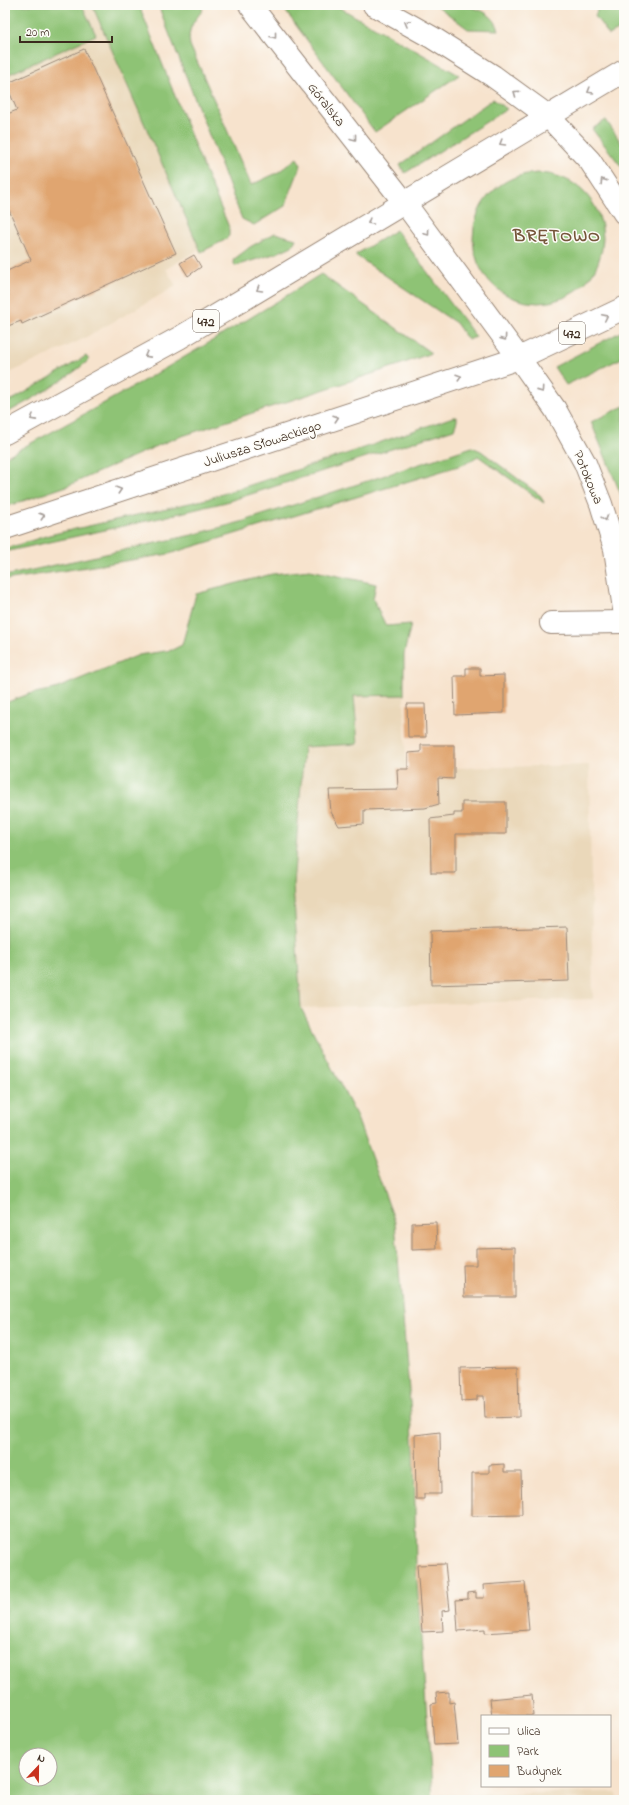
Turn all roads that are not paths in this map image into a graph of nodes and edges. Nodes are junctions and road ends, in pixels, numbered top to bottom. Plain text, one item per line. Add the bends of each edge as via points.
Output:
1 (250, 5) edge
2 (374, 5) edge
3 (624, 71) edge
4 (548, 116) junction
5 (404, 202) junction
6 (624, 213) edge
7 (624, 308) edge
8 (519, 358) junction
9 (5, 433) edge
10 (5, 528) edge
11 (624, 610) edge
12 (624, 622) edge
13 (551, 623) dead end

1 -> 5 main road, Góralska
4 -> 2 main road via 440,42
3 -> 4 main road, 472
4 -> 5 main road, 472
6 -> 4 main road via 590,161
5 -> 8 main road, Góralska
5 -> 9 main road, 472 via 179,338
8 -> 7 main road, 472
10 -> 8 main road, Juliusza Słowackiego / 472
8 -> 11 main road, Potokowa via 555,409 585,463 615,549
12 - 13 main road

